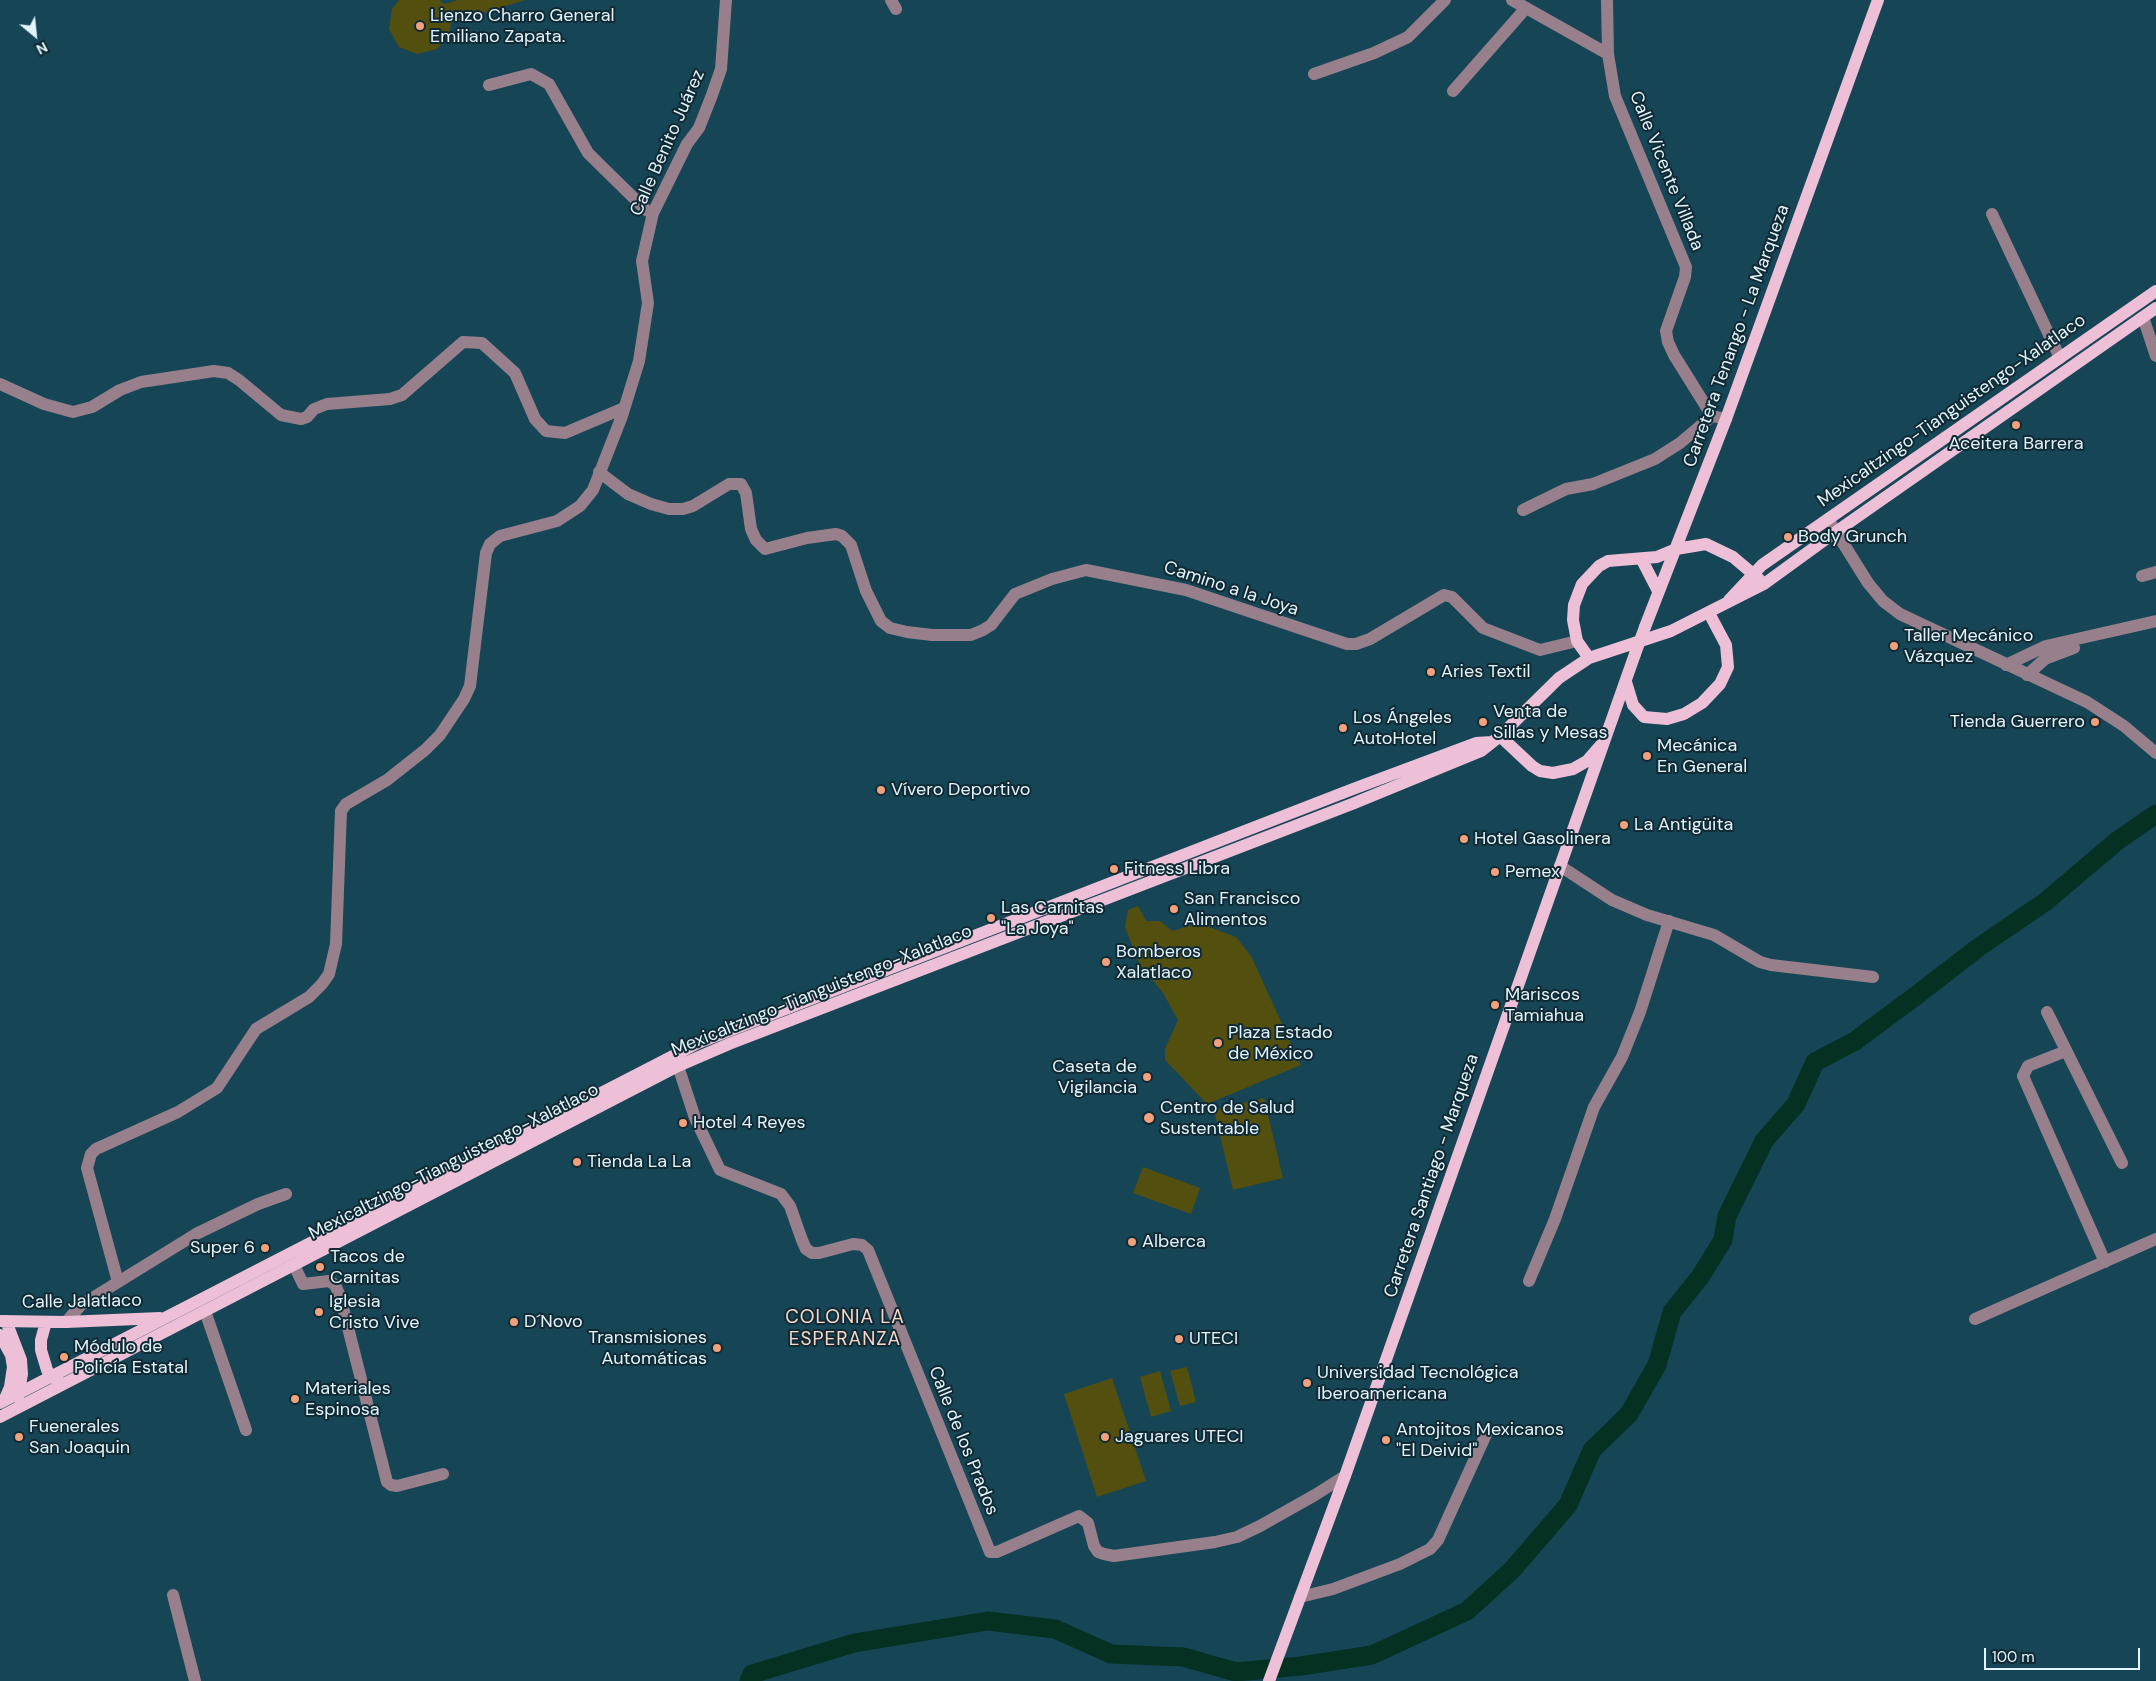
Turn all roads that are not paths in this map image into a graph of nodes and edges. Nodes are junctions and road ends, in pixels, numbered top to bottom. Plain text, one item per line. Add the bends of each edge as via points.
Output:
1 (726, 0) edge
2 (1446, 0) edge
3 (1512, 0) edge
4 (1607, 0) edge
5 (1878, 0) edge
6 (1526, 8) junction
7 (1608, 54) junction
8 (1314, 74) dead end
9 (489, 85) dead end
10 (1453, 91) dead end
11 (653, 213) junction
12 (1992, 214) dead end
13 (2156, 292) edge
14 (2156, 308) edge
15 (2143, 317) junction
16 (2156, 356) edge
17 (2060, 358) junction
18 (0, 384) edge
19 (624, 408) junction
20 (1712, 416) junction
21 (1726, 419) junction
22 (600, 472) junction
23 (1523, 510) dead end
24 (1828, 519) junction
25 (1837, 531) junction
26 (1676, 549) junction
27 (1642, 560) junction
28 (2156, 572) edge
29 (1753, 573) junction
30 (2142, 576) dead end
31 (1764, 584) junction
32 (1658, 591) junction
33 (1727, 603) junction
34 (1709, 613) junction
35 (2156, 621) edge
36 (2156, 627) edge
37 (1577, 641) junction
38 (1589, 658) junction
39 (2006, 665) junction
40 (2027, 674) junction
41 (1626, 682) junction
42 (1496, 739) junction
43 (1605, 741) junction
44 (2156, 753) edge
45 (1560, 866) junction
46 (1669, 921) junction
47 (1874, 977) dead end
48 (2047, 1012) dead end
49 (2066, 1051) junction
50 (678, 1066) junction
51 (2122, 1163) dead end
52 (286, 1194) dead end
53 (2156, 1239) edge
54 (2105, 1262) junction
55 (294, 1265) junction
56 (1529, 1281) dead end
57 (118, 1282) junction
58 (205, 1311) junction
59 (164, 1318) junction
60 (1975, 1319) dead end
61 (187, 1320) junction
62 (3, 1321) edge
63 (46, 1322) junction
64 (66, 1322) junction
65 (0, 1336) edge
66 (51, 1377) junction
67 (70, 1381) junction
68 (19, 1393) junction
69 (6, 1405) edge
70 (0, 1416) edge
71 (246, 1430) dead end
72 (1488, 1430) dead end
73 (443, 1474) dead end
74 (1345, 1476) junction
75 (173, 1595) dead end
76 (1300, 1597) junction
77 (194, 1681) edge
78 (1268, 1681) edge

1 - 11 street, Calle Benito Juárez via 720,69 712,95 699,128 687,144
2 - 8 street via 1408,37
3 - 6 street
4 - 7 street, Calle Vicente Villada
5 - 21 main road, Carretera Tenango - La Marqueza
6 - 7 street
6 - 10 street
7 - 20 street, Calle Vicente Villada via 1615,96 1686,268 1666,331 1668,342
9 - 11 street via 531,74 549,84 588,153 646,210
11 - 19 street, Calle Benito Juárez via 642,261 648,303 639,361
12 - 17 street
13 - 17 main road, Mexicaltzingo-Tianguistengo-Xalatlaco
14 - 15 main road, Mexicaltzingo-Tianguistengo-Xalatlaco
15 - 16 street
15 - 25 main road, Mexicaltzingo-Tianguistengo-Xalatlaco
17 - 24 main road, Mexicaltzingo-Tianguistengo-Xalatlaco
18 - 19 street via 44,404 73,412 92,407 141,382 214,371 228,373 239,380 281,414 301,419 327,404 390,399 402,395 463,342 482,343 515,373 535,420 546,431 565,433
19 - 22 street, Calle Benito Juárez
20 - 21 street
20 - 23 street via 1655,459 1593,484 1566,489
21 - 26 main road, Carretera Tenango - La Marqueza
22 - 37 street, Camino a la Joya via 628,494 669,509 693,506 729,484 742,484 751,529 765,549 807,538 842,536 851,546 866,591 881,621 890,628 907,632 971,634 984,630 1015,594 1086,570 1186,590 1347,644 1370,639 1444,595 1452,597 1483,628 1540,650
22 - 57 street, Calle Benito Juárez via 593,490 580,506 557,521 500,536 490,544 486,553 470,686 464,699 440,734 424,750 387,780 346,804 342,811 336,944 329,974 322,984 309,996 256,1029 217,1088 178,1112 91,1154 87,1168
24 - 25 street
24 - 29 main road, Mexicaltzingo-Tianguistengo-Xalatlaco
25 - 31 main road, Mexicaltzingo-Tianguistengo-Xalatlaco
25 - 39 street via 1868,583 1883,601 1900,614
26 - 27 main road
26 - 29 main road via 1706,544 1733,557
26 - 32 main road, Carretera Tenango - La Marqueza
27 - 32 main road
27 - 37 main road via 1608,561 1582,584 1574,605
28 - 30 street
29 - 31 main road
29 - 33 main road, Mexicaltzingo-Tianguistengo-Xalatlaco
31 - 33 main road, Mexicaltzingo-Tianguistengo-Xalatlaco
32 - 41 main road, Carretera Tenango - La Marqueza, bridge
33 - 34 main road, Mexicaltzingo-Tianguistengo-Xalatlaco
34 - 38 main road, Mexicaltzingo-Tianguistengo-Xalatlaco via 1653,638
34 - 41 main road via 1726,645 1728,666 1720,684 1702,703 1684,714 1667,719 1644,717 1633,705
35 - 39 street via 2046,646
36 - 40 street via 2063,650
37 - 38 main road
38 - 42 main road, Mexicaltzingo-Tianguistengo-Xalatlaco via 1558,678
39 - 40 street
40 - 44 street via 2087,702 2124,726
41 - 43 main road, Carretera Santiago - Marqueza
42 - 43 main road via 1540,771 1553,773 1573,769 1586,761
42 - 50 main road, Mexicaltzingo-Tianguistengo-Xalatlaco via 1481,751 1352,804
42 - 59 main road, Mexicaltzingo-Tianguistengo-Xalatlaco via 1476,743 1353,789 698,1043
43 - 45 main road, Carretera Santiago - Marqueza
45 - 46 street via 1612,900
45 - 74 main road, Carretera Santiago - Marqueza
46 - 47 street via 1714,935 1760,962
46 - 56 street via 1640,1012 1622,1057 1594,1107 1555,1219
48 - 49 street
49 - 51 street
49 - 54 street via 2028,1066 2023,1076
50 - 55 main road, Mexicaltzingo-Tianguistengo-Xalatlaco
50 - 74 street, Calle de los Prados via 695,1118 720,1170 781,1194 790,1206 806,1248 812,1252 853,1244 868,1250 990,1552 997,1552 1079,1516 1088,1523 1098,1552 1114,1556 1216,1542 1260,1526
52 - 57 street via 196,1234
53 - 54 street
54 - 60 street
55 - 58 main road, Mexicaltzingo-Tianguistengo-Xalatlaco
55 - 73 street via 303,1284 329,1281 340,1296 387,1482 397,1486
57 - 64 street via 82,1305
58 - 61 main road, Mexicaltzingo-Tianguistengo-Xalatlaco
58 - 71 street
59 - 61 main road, Calle Jalatlaco
59 - 64 main road, Calle Jalatlaco
59 - 66 main road, Mexicaltzingo-Tianguistengo-Xalatlaco
61 - 67 main road, Mexicaltzingo-Tianguistengo-Xalatlaco
62 - 63 main road, Calle Jalatlaco
62 - 68 main road via 17,1345 21,1360
63 - 64 main road, Calle Jalatlaco
63 - 66 main road via 41,1350
65 - 69 main road via 11,1355 13,1367
66 - 67 main road
66 - 68 main road, Mexicaltzingo-Tianguistengo-Xalatlaco
67 - 69 main road, Mexicaltzingo-Tianguistengo-Xalatlaco
68 - 69 main road, Mexicaltzingo-Tianguistengo-Xalatlaco
69 - 70 main road, Mexicaltzingo-Tianguistengo-Xalatlaco
72 - 76 street via 1438,1540 1430,1549 1333,1589
74 - 76 main road, Carretera Santiago - Marqueza
75 - 77 street
76 - 78 main road, Carretera Santiago - Marqueza

